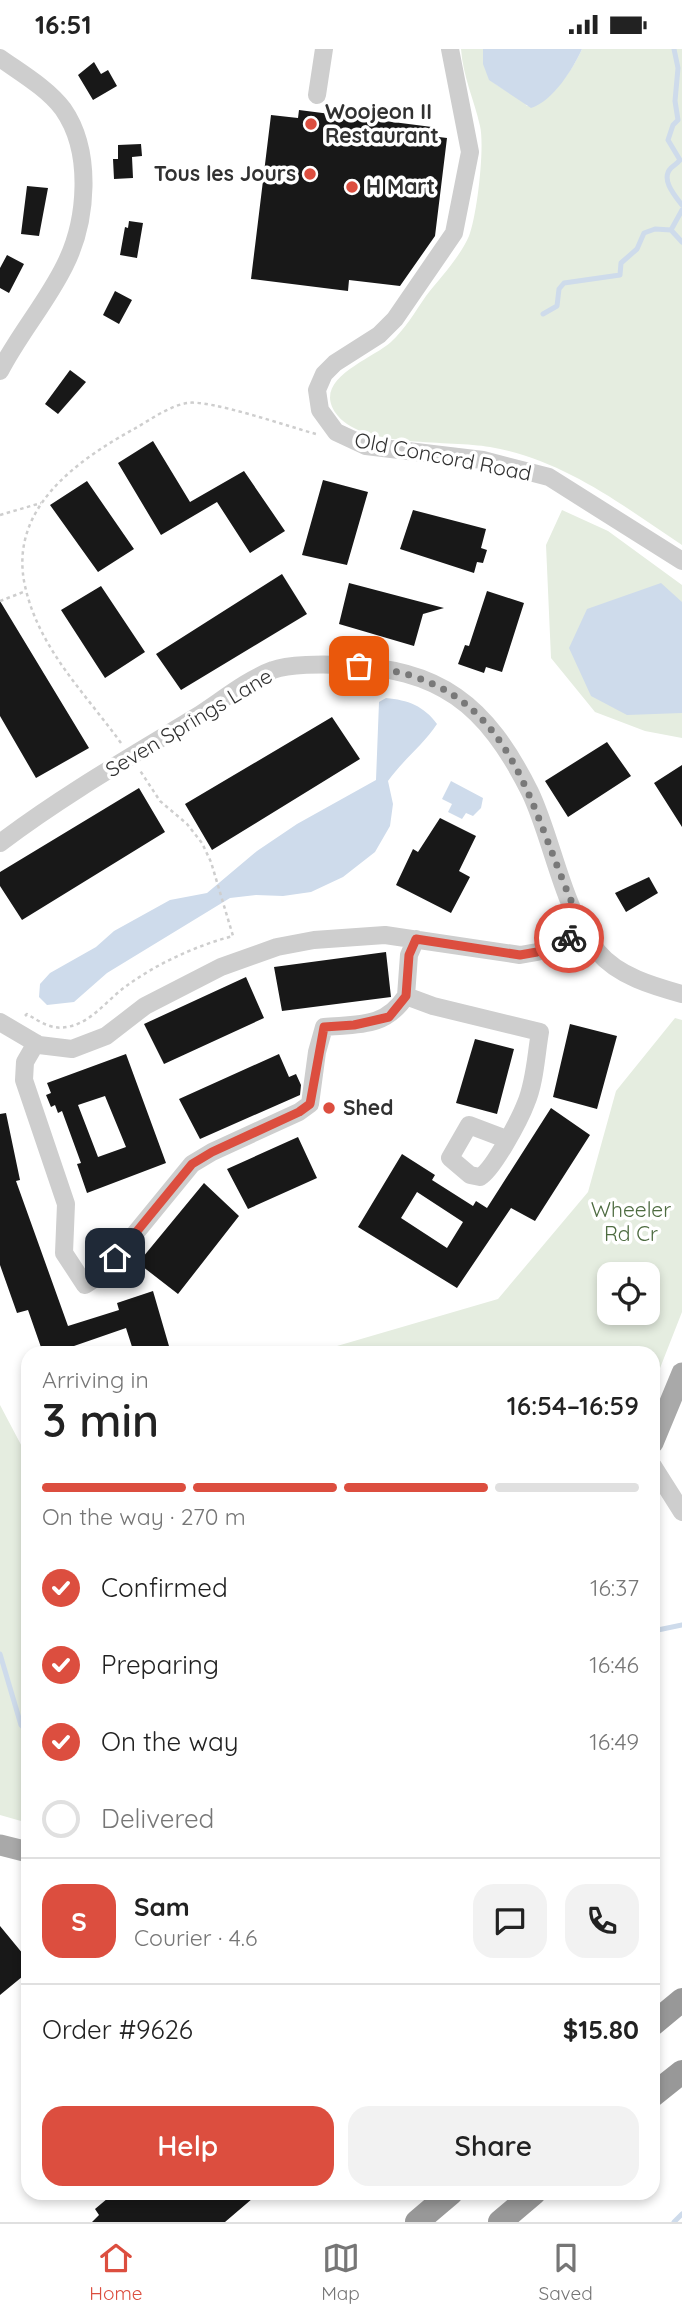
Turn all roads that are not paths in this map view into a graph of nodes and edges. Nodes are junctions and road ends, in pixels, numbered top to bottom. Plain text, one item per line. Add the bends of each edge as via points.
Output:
1 (324, 49) edge
2 (450, 49) edge
3 (0, 58) edge
4 (317, 95) dead end
5 (0, 371) edge
6 (682, 561) edge
7 (0, 843) edge
8 (585, 931) junction
9 (416, 939) junction
10 (682, 994) edge
11 (406, 996) junction
12 (6, 1027) edge
13 (36, 1043) junction
14 (506, 1139) dead end
15 (682, 1373) edge
16 (660, 1426) edge
17 (660, 1477) edge
18 (682, 1512) edge
19 (0, 1845) edge
20 (21, 1850) edge
21 (682, 2000) edge
22 (660, 2018) edge
23 (682, 2072) edge
24 (660, 2089) edge
25 (443, 2200) edge
26 (526, 2200) edge
27 (417, 2222) edge
28 (500, 2222) edge

1 - 4 street
2 - 6 street, Old Concord Road via 470,152 454,233 395,319 331,366 317,390 323,416 336,432 366,446 483,460 549,477
3 - 5 street via 64,111 80,160 83,200 66,264
7 - 8 street, Seven Springs Lane via 274,669 388,668 417,675 463,699 496,737 530,793
8 - 9 street via 520,955
8 - 10 street, Seven Springs Lane via 598,953 634,979
9 - 11 street via 409,955
9 - 13 street via 350,936 277,947 191,980 92,1044 72,1049
11 - 13 street via 389,1017 324,1027 310,1104 192,1164 102,1274 85,1285 64,1253 66,1204 24,1080 25,1062
11 - 14 street via 540,1033 527,1102
12 - 13 street
15 - 16 main road
17 - 18 street
19 - 20 main road
21 - 22 highway
23 - 24 highway
25 - 27 highway
26 - 28 highway

